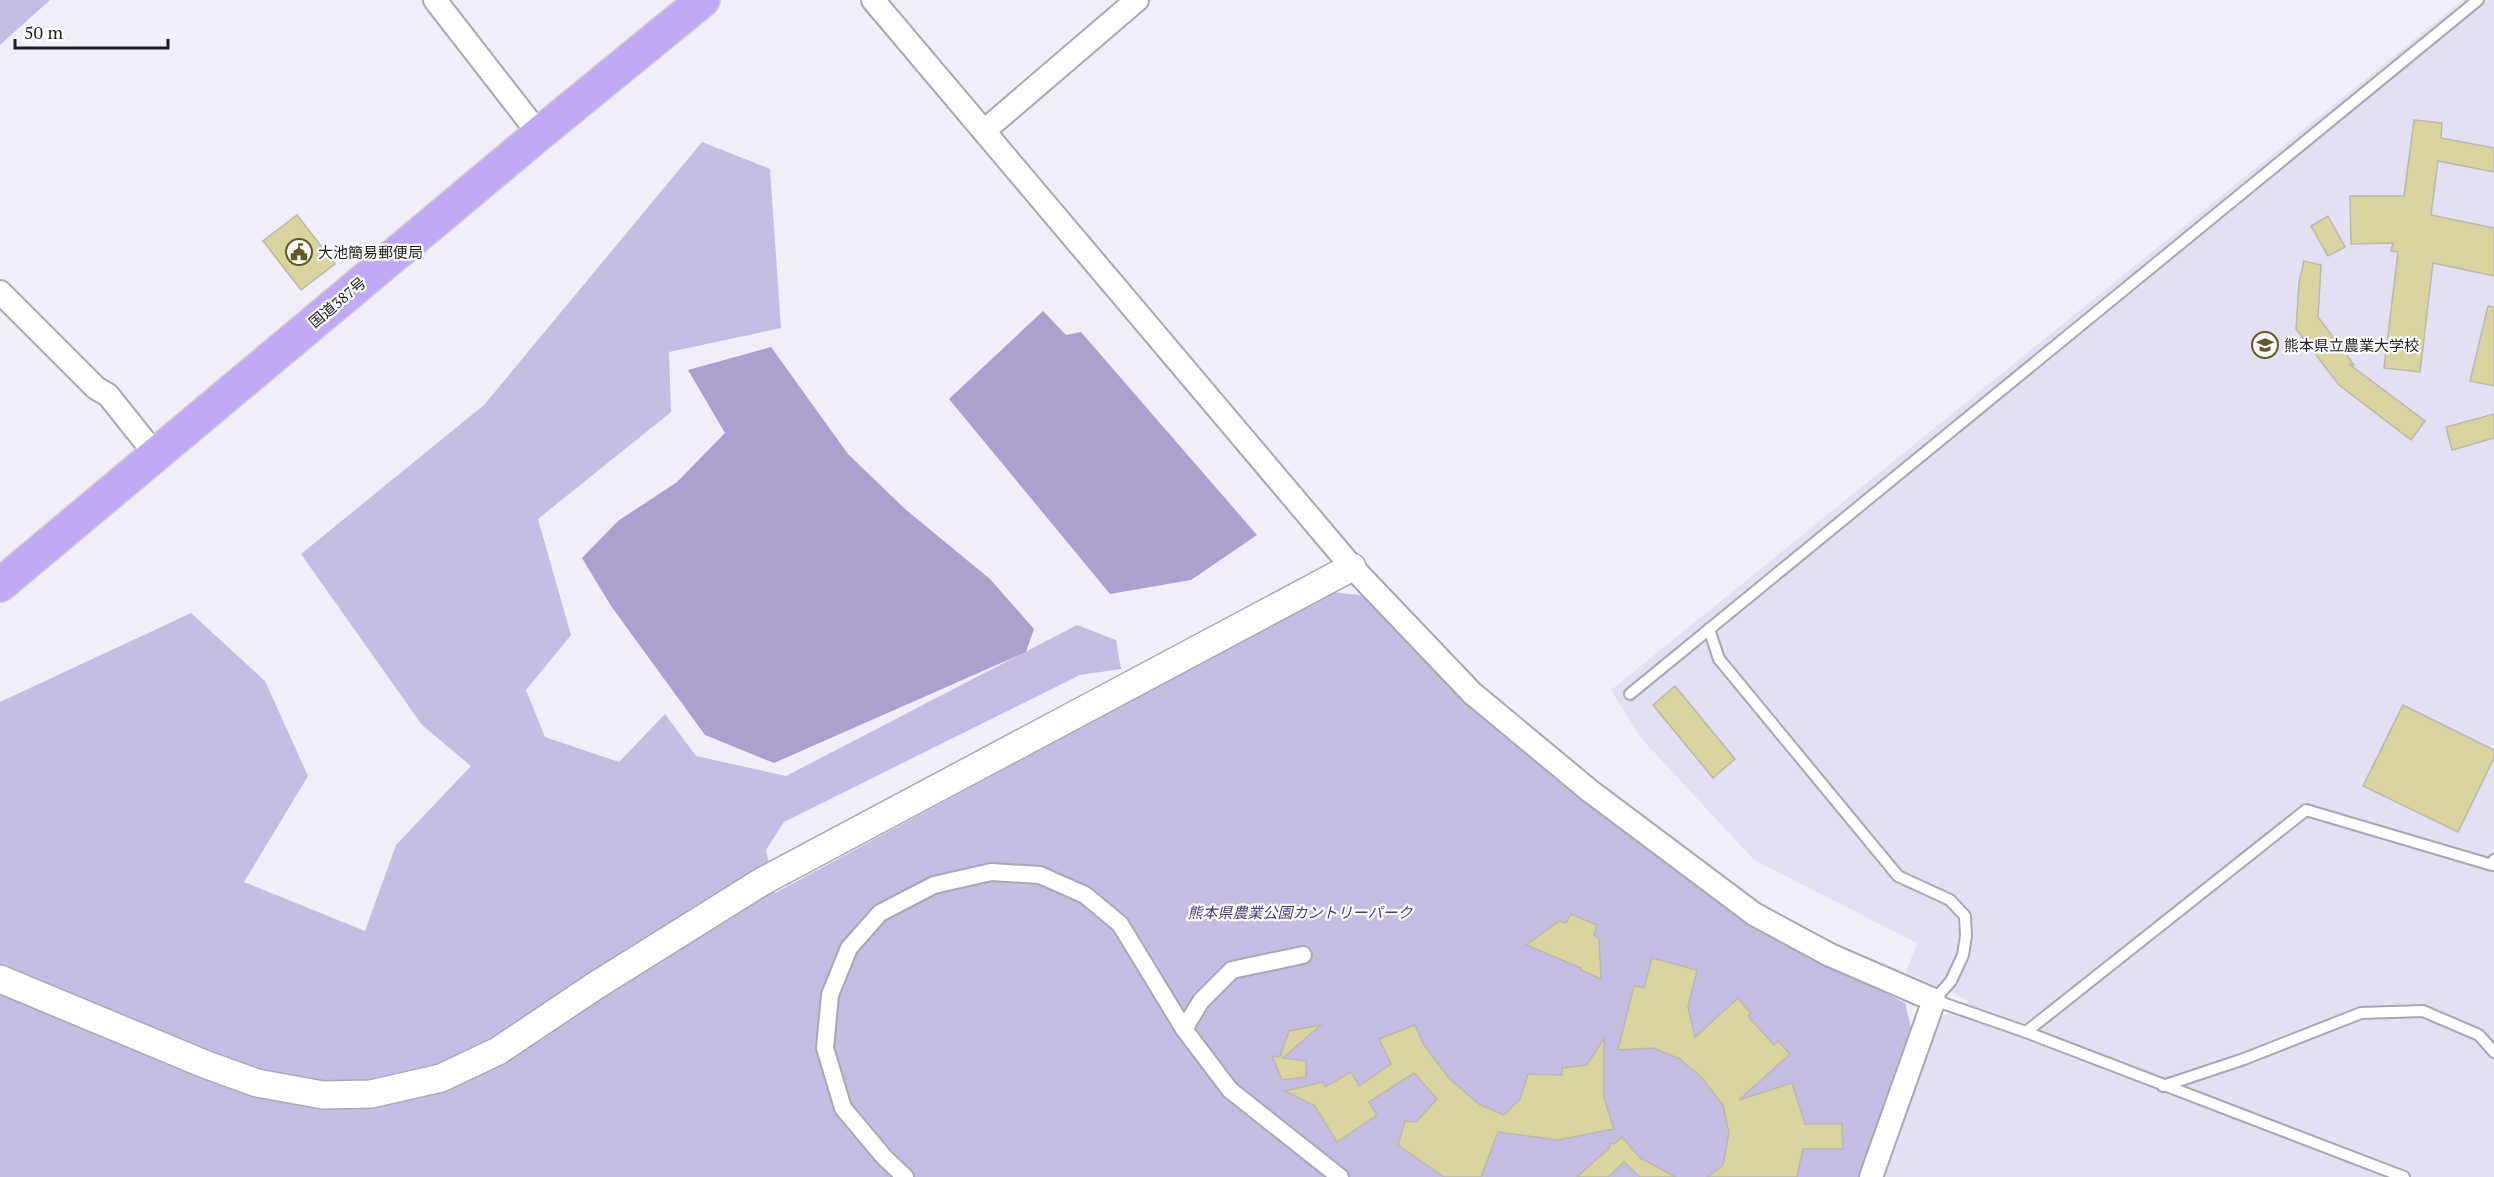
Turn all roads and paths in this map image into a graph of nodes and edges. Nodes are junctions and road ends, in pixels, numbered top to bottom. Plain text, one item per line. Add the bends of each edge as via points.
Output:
1 (435, 0) edge
2 (704, 0) edge
3 (873, 0) edge
4 (1137, 0) edge
5 (2478, 0) edge
6 (984, 131) junction
7 (539, 134) junction
8 (0, 292) edge
9 (155, 454) junction
10 (1352, 567) junction
11 (0, 585) edge
12 (1709, 629) junction
13 (1630, 694) dead end
14 (2494, 860) edge
15 (1303, 955) dead end
16 (0, 979) edge
17 (1934, 1000) junction
18 (1184, 1029) junction
19 (2026, 1032) junction
20 (2494, 1052) edge
21 (2163, 1086) junction
22 (905, 1177) edge
23 (1340, 1177) edge
24 (1871, 1177) edge
25 (2404, 1177) edge

1 - 7 street
2 - 7 highway, 国道387号
3 - 6 street
4 - 6 street
5 - 12 lane
6 - 10 street
7 - 9 highway, 国道387号
8 - 9 street via 96,388 108,395
9 - 11 highway, 国道387号
10 - 16 street via 763,881 498,1051 441,1078 372,1094 323,1095 257,1083
10 - 17 street via 1472,693 1590,791 1754,914 1830,955
12 - 13 lane
12 - 17 lane via 1719,659 1898,876 1950,900 1965,916 1963,955 1951,981
14 - 19 lane via 2492,865 2306,810
15 - 18 street via 1232,970 1201,1001
17 - 19 lane
17 - 24 street
18 - 22 street via 1120,924 1085,896 1040,875 991,872 934,885 880,913 849,948 830,995 825,1048 843,1108
18 - 23 street via 1230,1090
19 - 21 lane
20 - 21 lane via 2479,1035 2423,1011 2361,1013
21 - 25 lane

